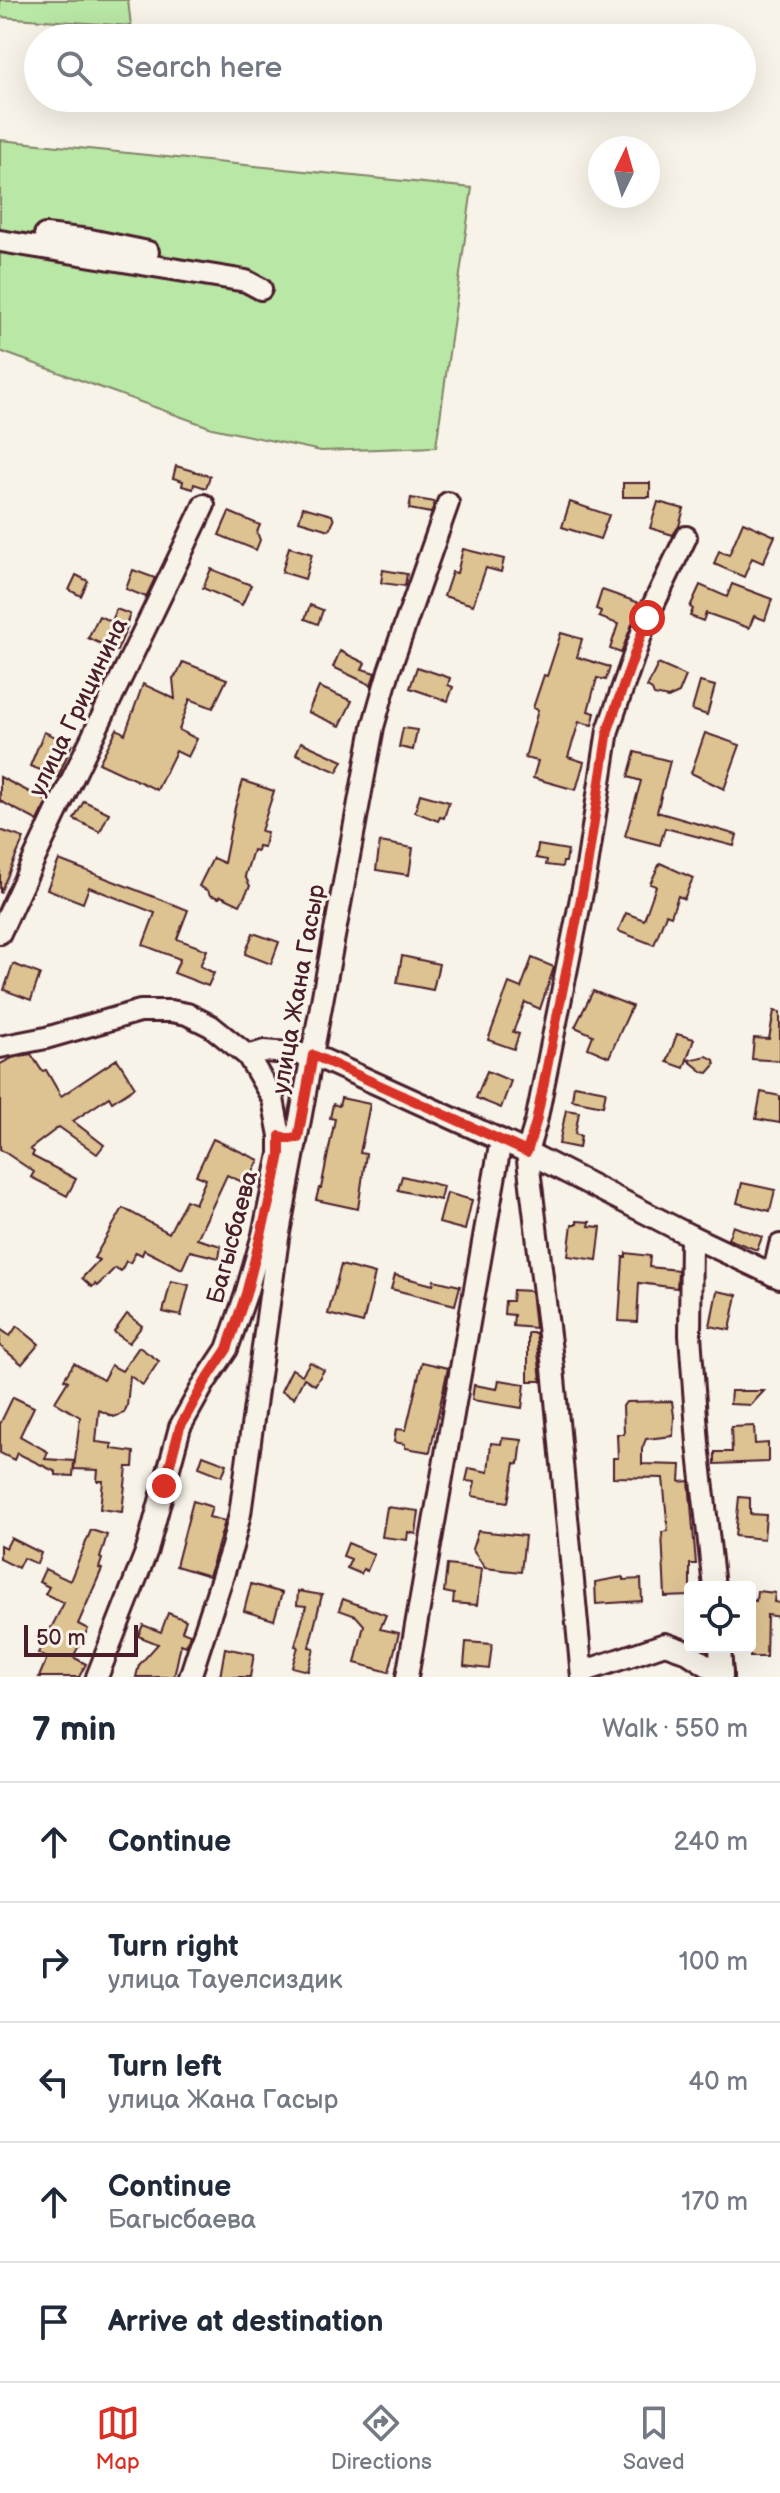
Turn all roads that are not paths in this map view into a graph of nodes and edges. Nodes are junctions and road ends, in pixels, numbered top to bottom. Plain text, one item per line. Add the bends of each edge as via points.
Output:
1 (0, 228) edge
2 (0, 241) edge
3 (219, 276) junction
4 (261, 289) dead end
5 (448, 503) dead end
6 (204, 505) dead end
7 (686, 537) dead end
8 (0, 933) edge
9 (0, 1047) edge
10 (313, 1055) junction
11 (248, 1056) junction
12 (289, 1137) junction
13 (501, 1140) junction
14 (527, 1152) junction
15 (270, 1236) junction
16 (691, 1236) junction
17 (780, 1245) edge
18 (776, 1276) edge
19 (229, 1342) junction
20 (262, 1347) junction
21 (713, 1581) edge
22 (720, 1653) edge
23 (582, 1674) edge
24 (722, 1674) edge
25 (97, 1677) edge
26 (190, 1677) edge
27 (407, 1677) edge

1 - 3 street via 157,253
2 - 3 street
3 - 4 street
5 - 10 street, улица Жана Гасыр via 373,727
6 - 8 street, улица Грицинина
7 - 14 street via 647,618 608,730 586,873
9 - 11 street, Багысбаева via 140,1011 171,1011 199,1018
10 - 11 street via 264,1051
10 - 12 street, улица Жана Гасыр
10 - 13 street
11 - 12 street, Багысбаева
12 - 15 street, Багысбаева via 280,1154
13 - 14 street
13 - 27 street
14 - 16 street
14 - 23 street
15 - 19 street, Багысбаева
15 - 20 street
16 - 18 street
16 - 21 street via 690,1335
17 - 18 street
19 - 20 street via 251,1338
19 - 25 street, Багысбаева via 180,1427 147,1550
20 - 26 street via 240,1514
22 - 24 street
23 - 24 street via 665,1644

